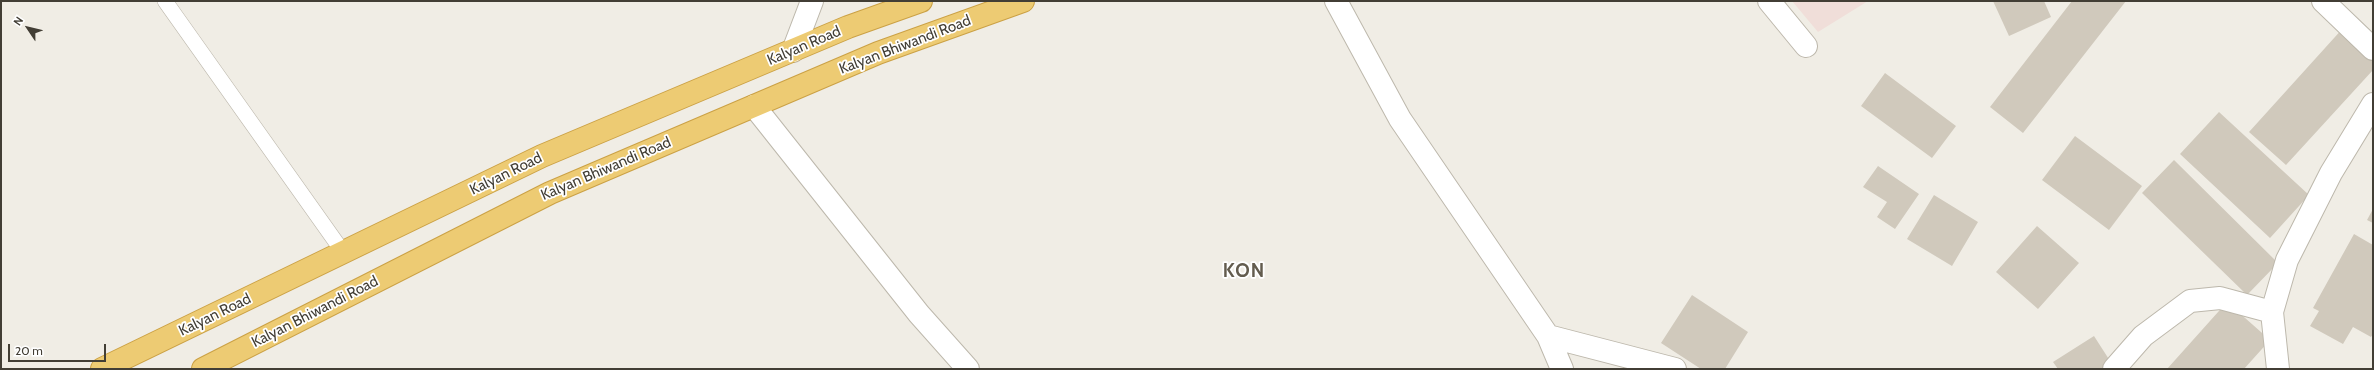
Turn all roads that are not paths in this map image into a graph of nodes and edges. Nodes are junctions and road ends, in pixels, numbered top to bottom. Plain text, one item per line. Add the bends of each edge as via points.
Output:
1 (165, 1) edge
2 (812, 1) edge
3 (921, 1) edge
4 (1023, 1) edge
5 (1336, 1) edge
6 (1769, 1) edge
7 (2323, 1) edge
8 (1806, 46) dead end
9 (2373, 49) edge
10 (793, 50) junction
11 (2373, 104) edge
12 (754, 106) junction
13 (343, 252) junction
14 (2272, 312) junction
15 (1548, 336) junction
16 (1608, 360) edge
17 (102, 369) edge
18 (203, 369) edge
19 (968, 369) edge
20 (1562, 369) edge
21 (1675, 369) edge
22 (2114, 369) edge
23 (2278, 369) edge

1 - 13 lane
2 - 10 street
3 - 10 highway, Kalyan Road
4 - 12 highway, Kalyan Bhiwandi Road via 878,53
5 - 15 street via 1400,119
6 - 8 street
7 - 9 street
10 - 13 highway, Kalyan Road via 542,156
11 - 14 street via 2331,173 2287,260
12 - 18 highway, Kalyan Bhiwandi Road via 550,193
12 - 19 street via 918,314
13 - 17 highway, Kalyan Road
14 - 22 street via 2220,298 2190,301 2143,336
14 - 23 street
15 - 16 street
15 - 20 street
16 - 21 street

